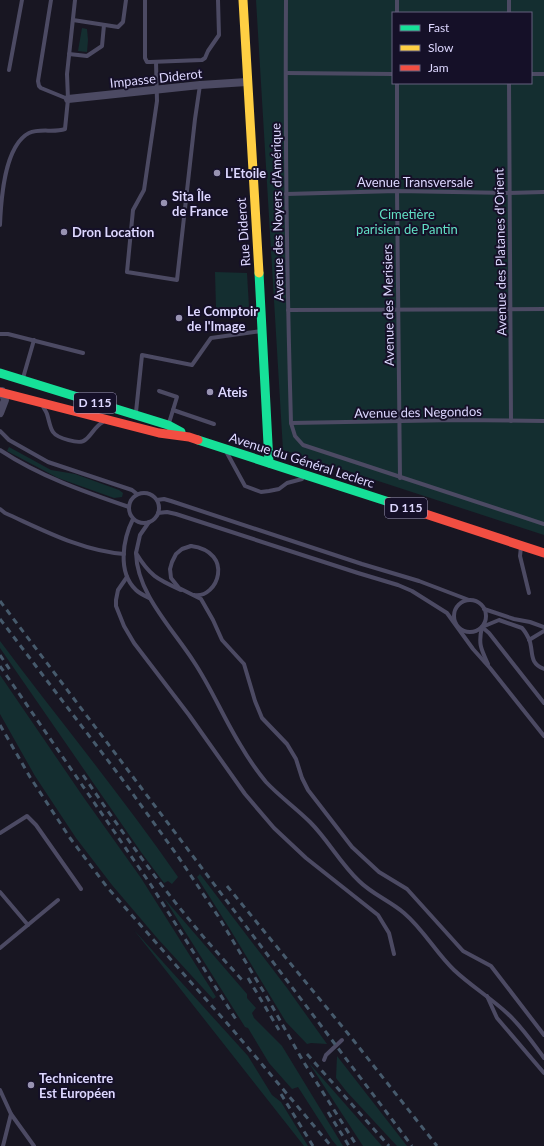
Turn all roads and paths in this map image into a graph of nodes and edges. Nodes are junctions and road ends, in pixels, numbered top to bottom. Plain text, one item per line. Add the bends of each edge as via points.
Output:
1 (22, 0) edge
2 (51, 0) edge
3 (75, 0) edge
4 (126, 0) edge
5 (145, 0) edge
6 (218, 0) edge
7 (243, 0) edge
8 (286, 0) edge
9 (397, 0) edge
10 (509, 0) edge
11 (397, 12) edge
12 (509, 12) edge
13 (73, 20) junction
14 (104, 25) junction
15 (69, 54) junction
16 (156, 62) junction
17 (9, 70) dead end
18 (286, 74) junction
19 (392, 74) edge
20 (532, 74) edge
21 (544, 74) edge
22 (247, 82) junction
23 (397, 84) edge
24 (509, 84) edge
25 (200, 85) junction
26 (157, 89) junction
27 (68, 99) junction
28 (397, 191) junction
29 (544, 192) edge
30 (509, 193) junction
31 (286, 194) junction
32 (0, 225) edge
33 (510, 308) junction
34 (544, 309) edge
35 (288, 310) junction
36 (398, 310) junction
37 (262, 331) junction
38 (0, 334) edge
39 (34, 340) junction
40 (84, 353) dead end
41 (0, 373) edge
42 (9, 376) junction
43 (0, 380) edge
44 (23, 380) junction
45 (1, 391) edge
46 (159, 391) dead end
47 (40, 402) junction
48 (173, 410) junction
49 (0, 413) edge
50 (136, 416) junction
51 (108, 419) junction
52 (511, 421) junction
53 (544, 421) edge
54 (400, 422) junction
55 (291, 423) junction
56 (214, 424) dead end
57 (168, 425) junction
58 (0, 431) edge
59 (189, 437) junction
60 (225, 449) junction
61 (0, 450) edge
62 (268, 463) junction
63 (310, 477) junction
64 (400, 478) junction
65 (137, 494) junction
66 (157, 500) junction
67 (129, 508) junction
68 (0, 509) edge
69 (158, 513) junction
70 (133, 519) junction
71 (149, 522) junction
72 (544, 524) edge
73 (522, 546) junction
74 (136, 553) junction
75 (544, 553) edge
76 (124, 554) junction
77 (127, 577) junction
78 (529, 593) dead end
79 (150, 599) junction
80 (469, 600) junction
81 (484, 609) junction
82 (457, 627) junction
83 (482, 627) junction
84 (544, 627) edge
85 (544, 631) edge
86 (530, 640) junction
87 (490, 668) junction
88 (544, 669) edge
89 (544, 703) edge
90 (544, 736) edge
91 (0, 833) edge
92 (81, 889) dead end
93 (0, 892) edge
94 (58, 900) dead end
95 (28, 925) junction
96 (0, 948) edge
97 (394, 954) dead end
98 (487, 996) junction
99 (544, 1035) edge
100 (342, 1040) dead end
101 (544, 1058) edge
102 (324, 1060) dead end
103 (544, 1073) edge
104 (0, 1090) edge
105 (11, 1114) junction
106 (3, 1146) edge
107 (34, 1146) edge

1 - 17 lane
2 - 27 lane via 38,81 41,88
3 - 13 lane
4 - 14 lane via 123,22 118,27
5 - 16 lane via 145,58 147,62
6 - 16 lane via 219,35 205,58
7 - 22 main road, Rue Diderot
8 - 18 lane, Avenue des Noyers d'Amérique
9 - 11 lane
10 - 12 lane
13 - 14 lane
13 - 15 lane
14 - 15 lane via 102,46 87,56
15 - 27 lane
16 - 26 lane
18 - 19 lane
18 - 31 lane, Avenue des Noyers d'Amérique
20 - 21 lane
22 - 25 street, Impasse Diderot
22 - 37 main road, Rue Diderot
23 - 28 lane, Avenue des Merisiers
24 - 30 lane, Avenue des Platanes d'Orient
25 - 26 street, Impasse Diderot
25 - 26 lane via 177,280 127,272 133,210 144,190
26 - 27 street, Impasse Diderot
27 - 32 lane via 65,129 30,132 22,138 13,152 2,193
28 - 30 lane, Avenue Transversale
28 - 31 lane, Avenue Transversale
28 - 36 lane, Avenue des Merisiers
29 - 30 lane, Avenue Transversale
30 - 33 lane, Avenue des Platanes d'Orient
31 - 35 lane, Avenue des Noyers d'Amérique
33 - 34 lane
33 - 36 lane
33 - 52 lane, Avenue des Platanes d'Orient
35 - 36 lane
35 - 55 lane, Avenue des Noyers d'Amérique
36 - 54 lane, Avenue des Merisiers
37 - 50 lane via 211,338 192,365 142,355
37 - 62 main road, Rue Diderot
38 - 39 lane
39 - 40 lane
39 - 44 lane
41 - 42 main road, Avenue du Général Leclerc / D 115
42 - 43 street
42 - 44 main road, Avenue du Général Leclerc / D 115
44 - 50 main road, Avenue du Général Leclerc / D 115
45 - 47 main road, Avenue du Général Leclerc / D 115
45 - 49 street via 5,400
46 - 48 lane via 177,397
47 - 51 main road, Avenue du Général Leclerc / D 115
47 - 51 lane via 53,433 73,442 86,440 97,425
48 - 56 lane
48 - 57 lane
50 - 57 main road, Avenue du Général Leclerc / D 115
51 - 59 main road, Avenue du Général Leclerc / D 115 via 159,433
52 - 53 lane, Avenue des Negondos
52 - 54 lane, Avenue des Negondos
54 - 55 lane, Avenue des Negondos
54 - 64 lane, Avenue des Merisiers
55 - 64 lane via 295,436 303,445
57 - 59 main road, Avenue du Général Leclerc / D 115
58 - 65 lane via 9,440 48,462 132,490
59 - 60 main road, Avenue du Général Leclerc / D 115
60 - 62 main road, Avenue du Général Leclerc / D 115
60 - 63 lane via 245,486 260,492 279,489 287,483
61 - 67 lane via 54,479
62 - 63 main road, Avenue du Général Leclerc / D 115
63 - 73 main road, Avenue du Général Leclerc / D 115
64 - 72 lane
65 - 66 lane via 149,494
65 - 67 lane via 132,498
66 - 69 lane
66 - 80 lane via 171,501 419,581
67 - 70 lane
68 - 76 lane via 60,538 108,553
69 - 71 lane
69 - 82 lane via 176,514 398,585 447,613
70 - 71 lane via 142,523
70 - 76 lane via 125,541
71 - 74 lane via 140,535
73 - 75 main road, Avenue du Général Leclerc / D 115
73 - 78 lane via 520,556
74 - 79 lane via 139,574
74 - 99 lane, bridge via 148,572 160,580 186,593 198,596 205,594 216,583 218,567 212,556 200,548 191,546 182,549 172,562 171,578 175,585 184,592 201,599 222,640 244,664 262,718 288,744 308,790 352,847 379,872 407,889 463,951 491,966
76 - 77 lane
77 - 79 lane via 136,590
77 - 97 lane via 118,590 116,606 134,643 245,794 274,828 306,858 378,915 389,933
79 - 98 lane via 195,663 241,747 266,782 311,822 358,880 404,913 454,970
80 - 81 lane via 478,602
80 - 82 lane via 456,607 454,617
81 - 83 lane via 486,618
81 - 84 lane
82 - 83 lane via 472,632
82 - 87 lane
83 - 86 lane via 503,620 522,628
83 - 87 lane via 480,647
83 - 89 lane via 489,632
85 - 86 lane
86 - 88 lane via 531,654 535,662
87 - 90 lane
91 - 92 lane via 27,816
93 - 95 lane
94 - 95 lane
95 - 96 lane
98 - 101 lane via 509,1015
98 - 103 lane via 497,1018
100 - 102 lane
104 - 105 lane
105 - 106 lane
105 - 107 lane

